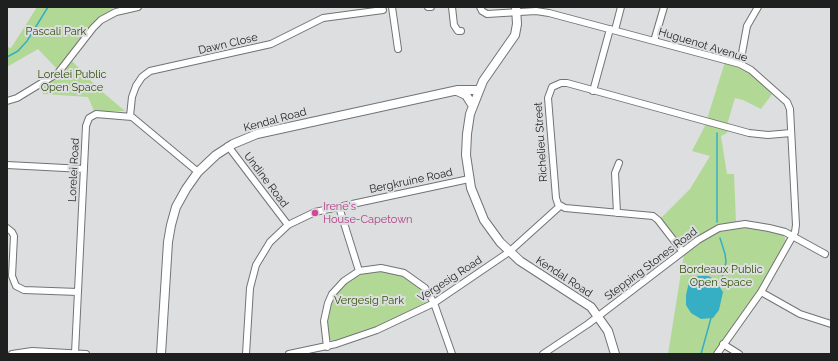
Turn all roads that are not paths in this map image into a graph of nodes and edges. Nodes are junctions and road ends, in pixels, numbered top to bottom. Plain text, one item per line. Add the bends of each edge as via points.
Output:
1 (138, 7) edge
2 (392, 7) edge
3 (428, 7) edge
4 (432, 7) edge
5 (452, 7) edge
6 (480, 7) edge
7 (621, 7) edge
8 (664, 7) edge
9 (758, 7) edge
10 (357, 10) edge
11 (383, 10) dead end
12 (517, 10) edge
13 (613, 30) junction
14 (461, 31) dead end
15 (654, 41) junction
16 (398, 49) dead end
17 (740, 64) junction
18 (483, 81) junction
19 (457, 90) junction
20 (479, 90) junction
21 (593, 91) junction
22 (7, 101) edge
23 (473, 106) junction
24 (130, 116) junction
25 (791, 133) junction
26 (228, 146) junction
27 (619, 163) dead end
28 (7, 165) edge
29 (84, 169) junction
30 (198, 172) junction
31 (469, 179) junction
32 (560, 206) junction
33 (339, 207) junction
34 (618, 213) junction
35 (288, 226) junction
36 (7, 228) edge
37 (792, 236) junction
38 (509, 252) junction
39 (682, 252) junction
40 (825, 254) dead end
41 (359, 271) junction
42 (78, 292) junction
43 (761, 292) junction
44 (434, 303) junction
45 (598, 316) junction
46 (831, 324) edge
47 (723, 344) junction
48 (327, 346) junction
49 (75, 353) edge
50 (12, 354) edge
51 (86, 354) edge
52 (161, 354) edge
53 (246, 354) edge
54 (289, 354) edge
55 (452, 354) edge
56 (543, 354) edge
57 (615, 354) edge
58 (717, 354) edge
59 (739, 354) edge

1 - 22 street via 116,12 102,20 58,73 17,98
2 - 16 street
3 - 4 street
5 - 14 street via 454,25
6 - 12 street, Huguenot Avenue via 485,13
7 - 13 street
8 - 15 street
9 - 17 street via 746,30
10 - 11 street, Dawn Close
10 - 24 street, Dawn Close via 320,19 288,37 260,47 150,72 142,77 136,86
12 - 13 street, Huguenot Avenue via 543,11
12 - 18 street, Kendal Road via 515,35
13 - 15 street, Huguenot Avenue
13 - 21 street
15 - 17 street, Huguenot Avenue
17 - 25 street, Huguenot Avenue via 751,70 787,102
18 - 19 street, Kendal Road
18 - 20 street, Kendal Road
19 - 20 street, Kendal Road
19 - 23 street via 466,95
19 - 26 street, Kendal Road via 257,134
20 - 23 street, Kendal Road
21 - 25 street, Richelieu Street via 744,132
21 - 32 street, Richelieu Street via 561,83 552,87 548,95 556,198
23 - 31 street, Kendal Road via 466,144
24 - 29 street, Lorelei Road via 96,114 89,118 86,126
24 - 30 street
25 - 37 street, Huguenot Avenue via 796,225
26 - 30 street, Kendal Road
26 - 35 street, Undine Road
27 - 34 street via 615,173
28 - 29 street
29 - 42 street, Lorelei Road
30 - 52 street, Kendal Road via 180,199 169,234
31 - 33 street, Bergkruine Road
31 - 38 street, Kendal Road via 473,196 484,220
32 - 34 street
32 - 38 street, Vergesig Road
33 - 35 street, Bergkruine Road via 310,214
33 - 41 street
34 - 39 street via 655,218
35 - 53 street, Bergkruine Road via 270,242 256,265 250,288
36 - 42 street via 14,236 12,276 16,286 24,290
37 - 39 street, Stepping Stones Road via 756,225 731,225 708,233
37 - 40 street, Stepping Stones Road
37 - 43 street, Huguenot Avenue
38 - 44 street, Vergesig Road
38 - 45 street, Kendal Road via 584,302
39 - 45 street, Stepping Stones Road
41 - 44 street via 381,268 404,273 418,282
41 - 48 street via 338,286 328,303 324,321
42 - 49 street, Lorelei Road
43 - 46 street via 800,314
43 - 47 street, Huguenot Avenue
44 - 48 street, Vergesig Road via 377,330
44 - 55 street
45 - 56 street, Stepping Stones Road
45 - 57 street, Kendal Road via 610,337
47 - 58 street, Huguenot Avenue
47 - 59 street
48 - 54 street, Vergesig Road
49 - 50 street via 32,351
49 - 51 street

